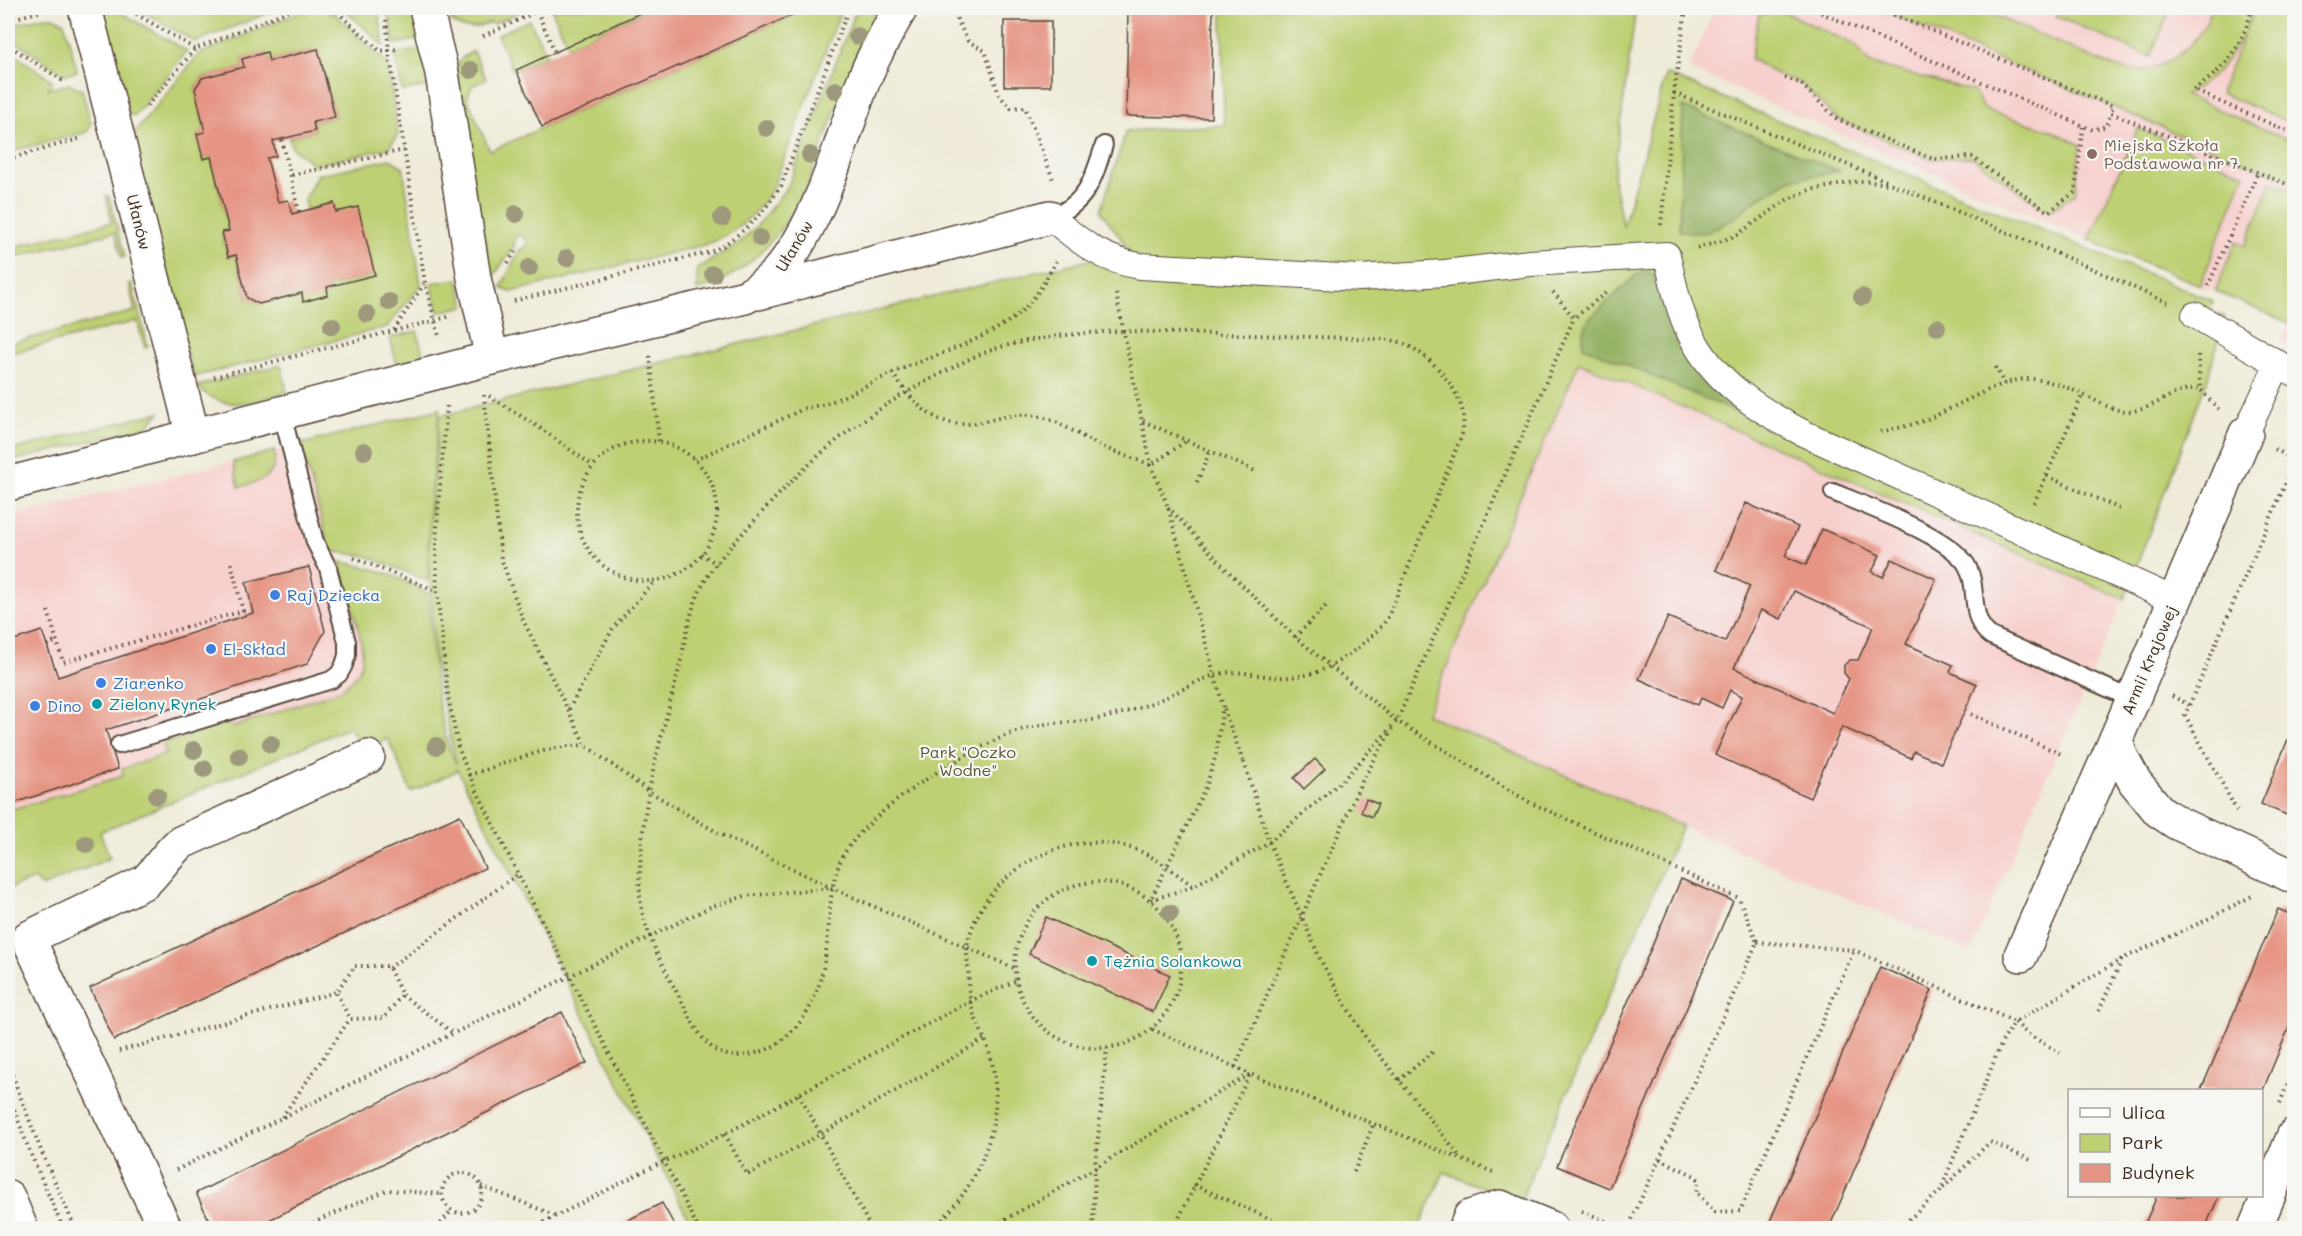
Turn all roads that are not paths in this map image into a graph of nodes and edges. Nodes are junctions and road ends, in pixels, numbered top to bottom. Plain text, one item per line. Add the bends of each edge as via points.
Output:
1 (85, 8) edge
2 (426, 8) edge
3 (901, 8) edge
4 (1104, 145) dead end
5 (1050, 217) junction
6 (745, 297) junction
7 (2201, 319) road end
8 (492, 358) junction
9 (2286, 369) edge
10 (282, 414) junction
11 (2246, 433) joint
12 (193, 436) junction
13 (8, 484) edge
14 (1833, 492) dead end
15 (2174, 600) junction
16 (2132, 699) junction
17 (2116, 739) junction
18 (118, 745) dead end
19 (368, 757) dead end
20 (2295, 877) edge
21 (2021, 955) dead end
22 (2295, 1135) edge
23 (8, 1197) edge
24 (21, 1228) edge
25 (165, 1228) edge
26 (1466, 1228) edge
27 (1551, 1228) edge
28 (2255, 1228) edge

1 - 12 street, Ułanów
2 - 8 street via 442,73 480,310
3 - 6 street, Ułanów via 865,77 797,246 774,277
4 - 5 lane via 1085,194 1069,209
5 - 6 street
5 - 15 street via 1085,246 1111,260 1140,266 1359,278 1663,255 1690,335 1740,394 1773,418
6 - 8 street, Ułanów
7 - 9 street
8 - 10 street, Ułanów
9 - 11 street, Armii Krajowej
10 - 12 street, Ułanów
10 - 18 lane via 315,542 328,568 347,642 347,655 339,674 331,680
11 - 15 street, Armii Krajowej
12 - 13 street, Ułanów
14 - 16 lane via 1929,534 1956,553 1971,575 1980,625 1991,636
15 - 16 street, Armii Krajowej
16 - 17 street, Armii Krajowej
17 - 20 street via 2130,775 2159,811
17 - 21 street, Armii Krajowej
19 - 25 street via 180,843 145,882 28,938
22 - 28 street
23 - 24 street
26 - 27 street via 1470,1217 1502,1192

